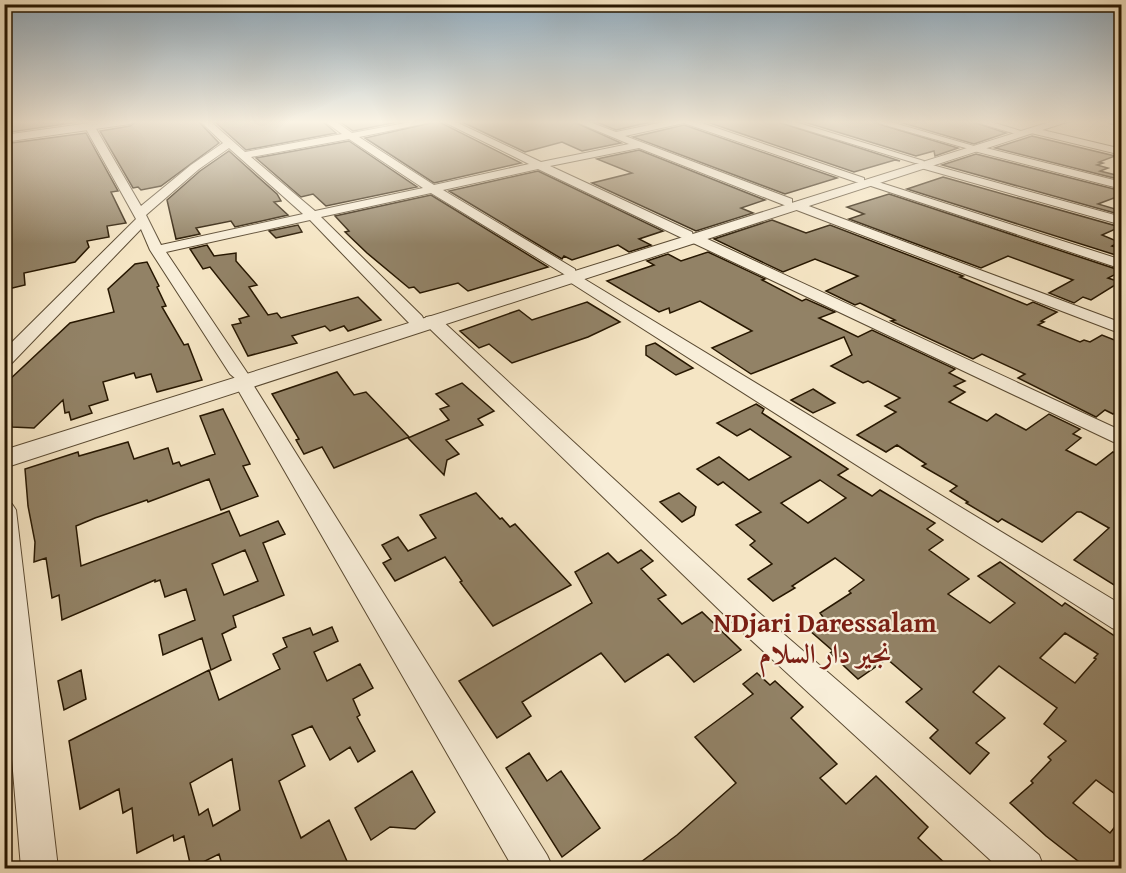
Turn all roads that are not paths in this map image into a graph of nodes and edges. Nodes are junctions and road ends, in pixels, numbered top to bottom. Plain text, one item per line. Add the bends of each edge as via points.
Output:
1 (109, 162) edge
2 (202, 162) edge
3 (253, 162) edge
4 (390, 162) edge
5 (527, 162) edge
6 (557, 162) edge
7 (683, 162) edge
8 (808, 162) edge
9 (915, 162) edge
10 (929, 162) edge
11 (1029, 162) edge
12 (922, 164) junction
13 (536, 166) junction
14 (866, 181) junction
15 (1122, 186) edge
16 (434, 190) junction
17 (793, 204) junction
18 (312, 215) junction
19 (142, 217) junction
20 (1122, 221) edge
21 (691, 237) junction
22 (157, 250) junction
23 (1122, 266) edge
24 (571, 275) junction
25 (424, 320) junction
26 (1122, 329) edge
27 (4, 361) edge
28 (241, 379) junction
29 (1122, 439) edge
30 (4, 448) edge
31 (4, 459) edge
32 (4, 510) edge
33 (1122, 620) edge
34 (40, 868) edge
35 (534, 868) edge
36 (1026, 868) edge

1 - 19 street
2 - 19 street
3 - 18 street
4 - 16 street
5 - 13 street
6 - 13 street
7 - 17 street
8 - 14 street
9 - 12 street
10 - 12 street
11 - 15 street
12 - 14 street
12 - 20 street
13 - 16 street
13 - 21 street
14 - 17 street
14 - 23 street
16 - 18 street
16 - 24 street
17 - 21 street
17 - 26 street
18 - 22 street
18 - 25 street
19 - 22 street
19 - 27 street
21 - 24 street
21 - 29 street
22 - 28 street
24 - 25 street
24 - 33 street
25 - 28 street
25 - 36 street via 747,620
28 - 30 street
28 - 31 street
28 - 35 street
32 - 34 street

